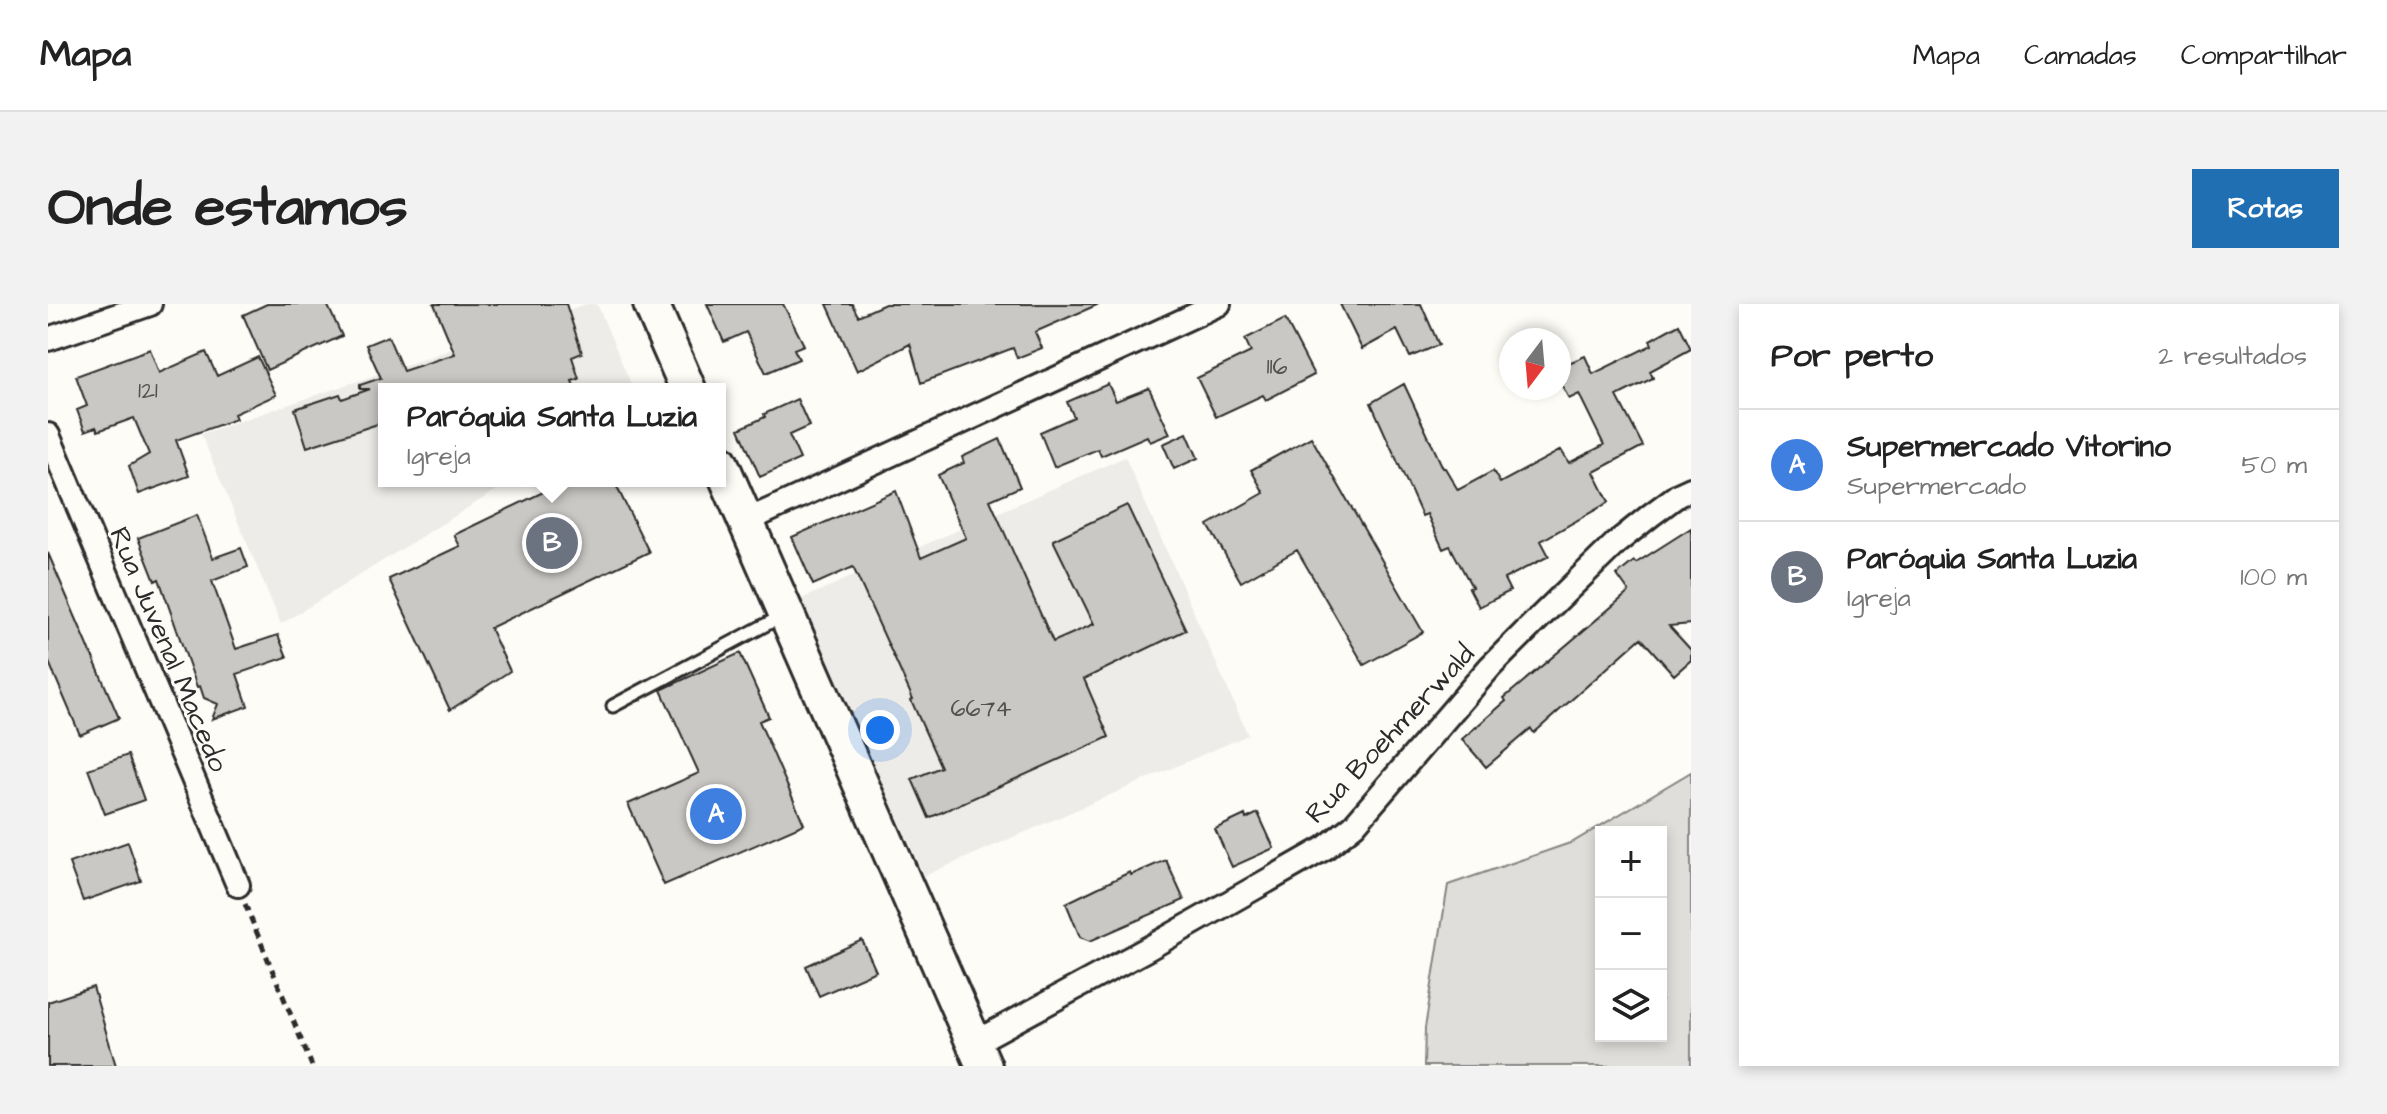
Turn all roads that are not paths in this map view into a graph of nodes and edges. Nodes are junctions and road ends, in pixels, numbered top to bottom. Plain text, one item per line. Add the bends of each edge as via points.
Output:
1 (150, 304) edge
2 (651, 304) edge
3 (1219, 304) edge
4 (48, 339) edge
5 (685, 383) edge
6 (48, 435) edge
7 (726, 476) edge
8 (1691, 489) edge
9 (746, 521) junction
10 (786, 614) junction
11 (613, 706) dead end
12 (238, 885) road end
13 (979, 1055) edge

1 - 4 street
2 - 5 main road
3 - 9 street
6 - 12 street, Rua Juvenal Macedo
7 - 9 main road
8 - 13 street, Rua Boehmerwald via 1616,543 1490,667 1354,825 1325,848
9 - 10 main road
10 - 11 lane
10 - 13 main road

